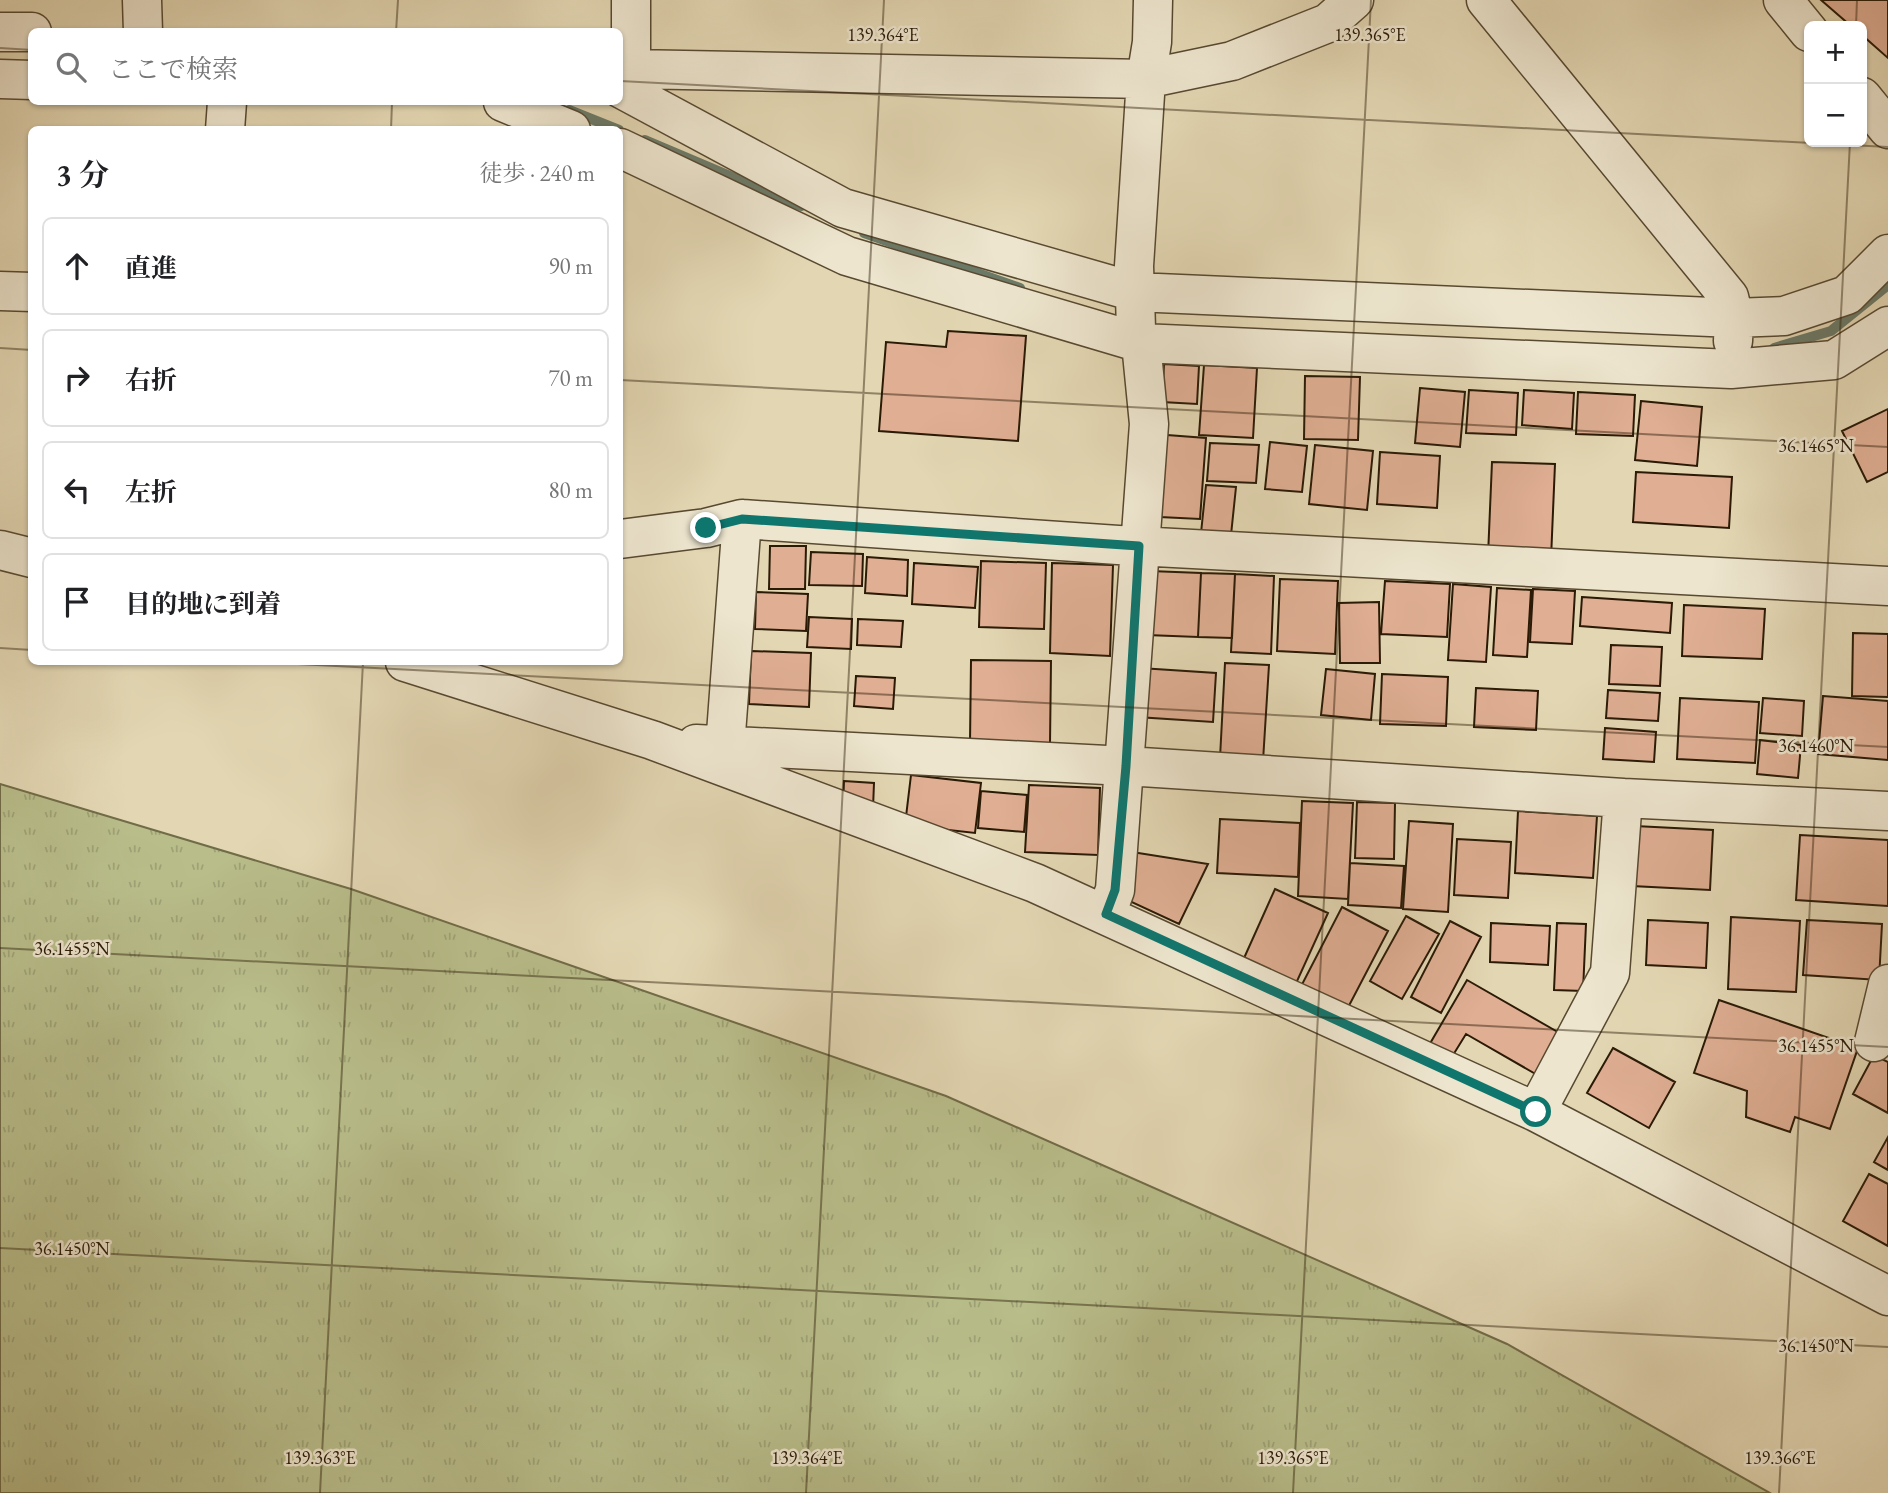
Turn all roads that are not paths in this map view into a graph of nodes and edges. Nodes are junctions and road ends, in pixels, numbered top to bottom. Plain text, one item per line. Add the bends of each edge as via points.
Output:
1 (142, 0) edge
2 (631, 0) edge
3 (1153, 0) edge
4 (1486, 0) edge
5 (1783, 0) edge
6 (1335, 8) edge
7 (1804, 26) edge
8 (143, 28) edge
9 (0, 32) edge
10 (28, 32) edge
11 (0, 79) edge
12 (28, 79) edge
13 (1146, 79) junction
14 (1867, 103) edge
15 (227, 105) edge
16 (510, 105) edge
17 (626, 114) edge
18 (225, 126) edge
19 (561, 126) edge
20 (1888, 129) edge
21 (1888, 254) edge
22 (0, 291) edge
23 (28, 292) edge
24 (1136, 317) junction
25 (1888, 326) edge
26 (1733, 344) junction
27 (742, 519) junction
28 (623, 539) edge
29 (1139, 546) junction
30 (0, 550) edge
31 (28, 557) edge
32 (1888, 586) edge
33 (414, 665) edge
34 (652, 740) junction
35 (725, 747) junction
36 (1126, 766) junction
37 (1623, 798) junction
38 (1888, 811) edge
39 (1106, 914) junction
40 (1888, 984) edge
41 (1874, 1042) dead end
42 (1536, 1112) junction
43 (1888, 1296) edge

1 - 8 street
2 - 17 street
3 - 13 street
4 - 26 street via 1729,297
5 - 7 street
6 - 13 street via 1232,61
9 - 10 street
11 - 12 street
13 - 17 street
13 - 24 street via 1133,267
14 - 20 street
15 - 18 street
16 - 19 street
17 - 24 street via 843,208
17 - 24 street via 846,256
21 - 26 street via 1847,295 1784,316
22 - 23 street
24 - 26 street
24 - 26 street
24 - 29 street via 1149,424
25 - 26 street via 1833,360
27 - 28 street
27 - 29 street
27 - 35 street
29 - 32 street
29 - 36 street
30 - 31 street
33 - 34 street
34 - 35 street
34 - 39 street via 1023,878
35 - 36 street
36 - 37 street
36 - 39 street via 1115,890
37 - 38 street
37 - 42 street via 1610,974
39 - 42 street
40 - 41 street
42 - 43 street

